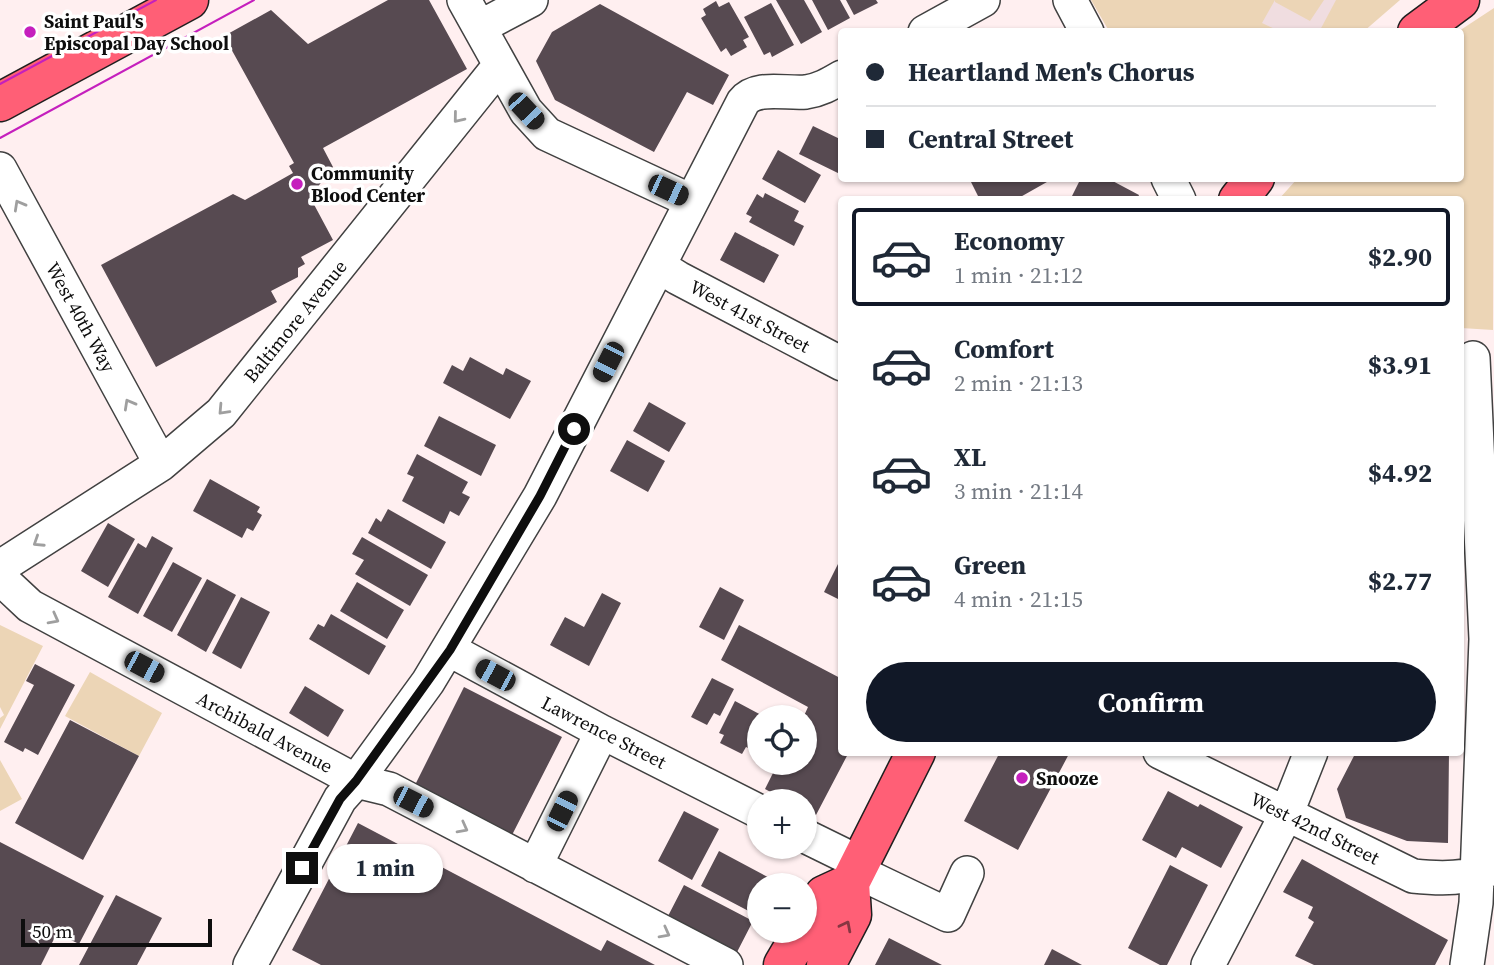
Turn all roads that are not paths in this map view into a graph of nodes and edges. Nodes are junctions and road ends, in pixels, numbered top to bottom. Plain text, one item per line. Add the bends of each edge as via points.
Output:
1 (189, 0) edge
2 (531, 0) edge
3 (983, 0) edge
4 (1070, 0) edge
5 (1460, 0) edge
6 (472, 14) edge
7 (932, 28) edge
8 (1085, 28) edge
9 (1422, 28) edge
10 (500, 65) junction
11 (838, 79) edge
12 (0, 102) edge
13 (0, 169) edge
14 (1252, 182) edge
15 (1241, 196) edge
16 (691, 201) junction
17 (659, 265) junction
18 (1473, 358) dead end
19 (838, 361) edge
20 (161, 464) junction
21 (0, 566) edge
22 (0, 578) edge
23 (1474, 634) edge
24 (450, 650) junction
25 (602, 732) junction
26 (914, 756) edge
27 (1168, 756) edge
28 (1309, 756) edge
29 (356, 781) junction
30 (747, 805) edge
31 (1286, 815) junction
32 (817, 845) edge
33 (535, 866) junction
34 (855, 872) junction
35 (1485, 872) edge
36 (967, 873) dead end
37 (817, 907) edge
38 (796, 943) edge
39 (250, 965) edge
40 (726, 965) edge
41 (783, 965) edge
42 (826, 965) edge
43 (1208, 965) edge
44 (1467, 965) edge

1 - 12 main road
2 - 6 street
3 - 7 street
4 - 8 street
5 - 9 main road
6 - 10 street
10 - 16 street via 526,111 547,134
10 -> 20 street, Baltimore Avenue via 221,413
11 - 16 street via 806,92 749,95
20 -> 13 street, West 40th Way
14 - 15 main road
16 - 17 street
17 - 19 street, West 41st Street
17 - 24 street via 540,496
18 - 23 street
20 -> 21 street, Baltimore Avenue
22 -> 29 street, Archibald Avenue via 30,606
23 - 35 street
24 - 25 street, Lawrence Street
24 - 29 street
25 - 30 street, Lawrence Street
25 - 33 street
26 - 34 main road
27 - 31 street, West 42nd Street
28 - 31 street
29 -> 33 street, Archibald Avenue via 389,789
29 - 39 street via 340,799
31 - 35 street, West 42nd Street via 1413,876 1447,879
31 - 43 street
32 - 34 street
33 -> 40 street, Archibald Avenue
34 - 36 street via 948,915
34 - 37 main road via 824,895
42 -> 34 main road via 852,915
35 - 44 street
38 - 41 main road

